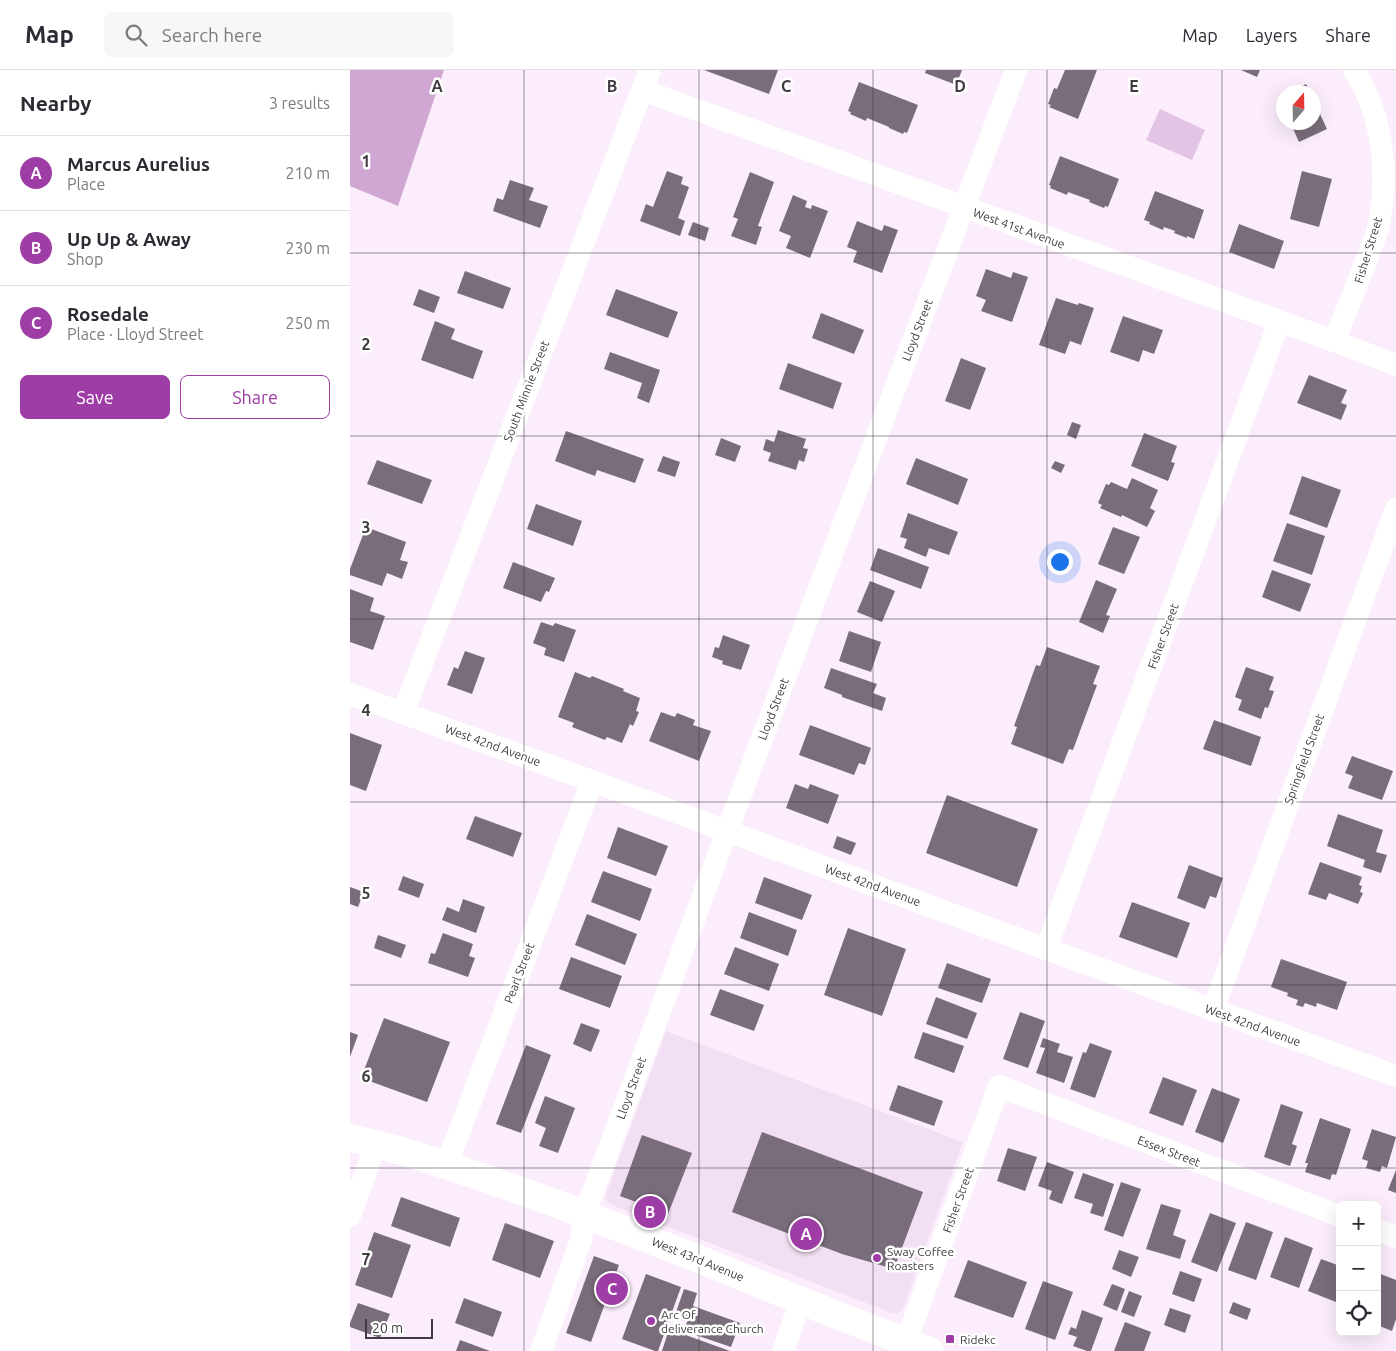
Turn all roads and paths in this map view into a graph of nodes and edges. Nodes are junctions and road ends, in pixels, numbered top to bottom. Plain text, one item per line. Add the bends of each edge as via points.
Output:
1 (1016, 70) edge
2 (1354, 70) edge
3 (646, 80) edge
4 (964, 207) junction
5 (1279, 322) junction
6 (1334, 341) junction
7 (1396, 365) edge
8 (1396, 509) edge
9 (350, 694) edge
10 (403, 713) junction
11 (592, 781) junction
12 (727, 831) junction
13 (1046, 949) junction
14 (1212, 1010) junction
15 (1396, 1076) edge
16 (999, 1086) joint
17 (350, 1138) edge
18 (376, 1144) junction
19 (447, 1164) junction
20 (584, 1214) junction
21 (1336, 1214) edge
22 (350, 1216) edge
23 (1381, 1232) edge
24 (1396, 1238) edge
25 (801, 1300) junction
26 (918, 1347) edge
27 (541, 1351) edge
28 (783, 1351) edge

1 - 4 street, Lloyd Street
2 - 6 street, Fisher Street via 1370,102 1380,134 1385,176 1379,225
3 - 4 street, West 41st Avenue
3 - 10 street, South Minnie Street
4 - 5 street, West 41st Avenue
4 - 12 street, Lloyd Street
5 - 6 street, West 41st Avenue
5 - 13 street, Fisher Street
6 - 7 street, West 41st Avenue
8 - 14 street, Springfield Street
9 - 10 street, West 42nd Avenue
10 - 11 street, West 42nd Avenue
11 - 12 street, West 42nd Avenue
11 - 19 street, Pearl Street
12 - 13 street, West 42nd Avenue
12 - 20 street, Lloyd Street
13 - 14 street, West 42nd Avenue
14 - 15 street, West 42nd Avenue
16 - 21 street, Essex Street
16 - 26 street, Fisher Street
17 - 18 street, West 43rd Avenue
18 - 19 street, West 43rd Avenue
18 - 22 street
19 - 20 street, West 43rd Avenue
20 - 25 street, West 43rd Avenue
20 - 27 street, Lloyd Street via 581,1240
23 - 24 street
25 - 26 street, West 43rd Avenue
25 - 28 street

